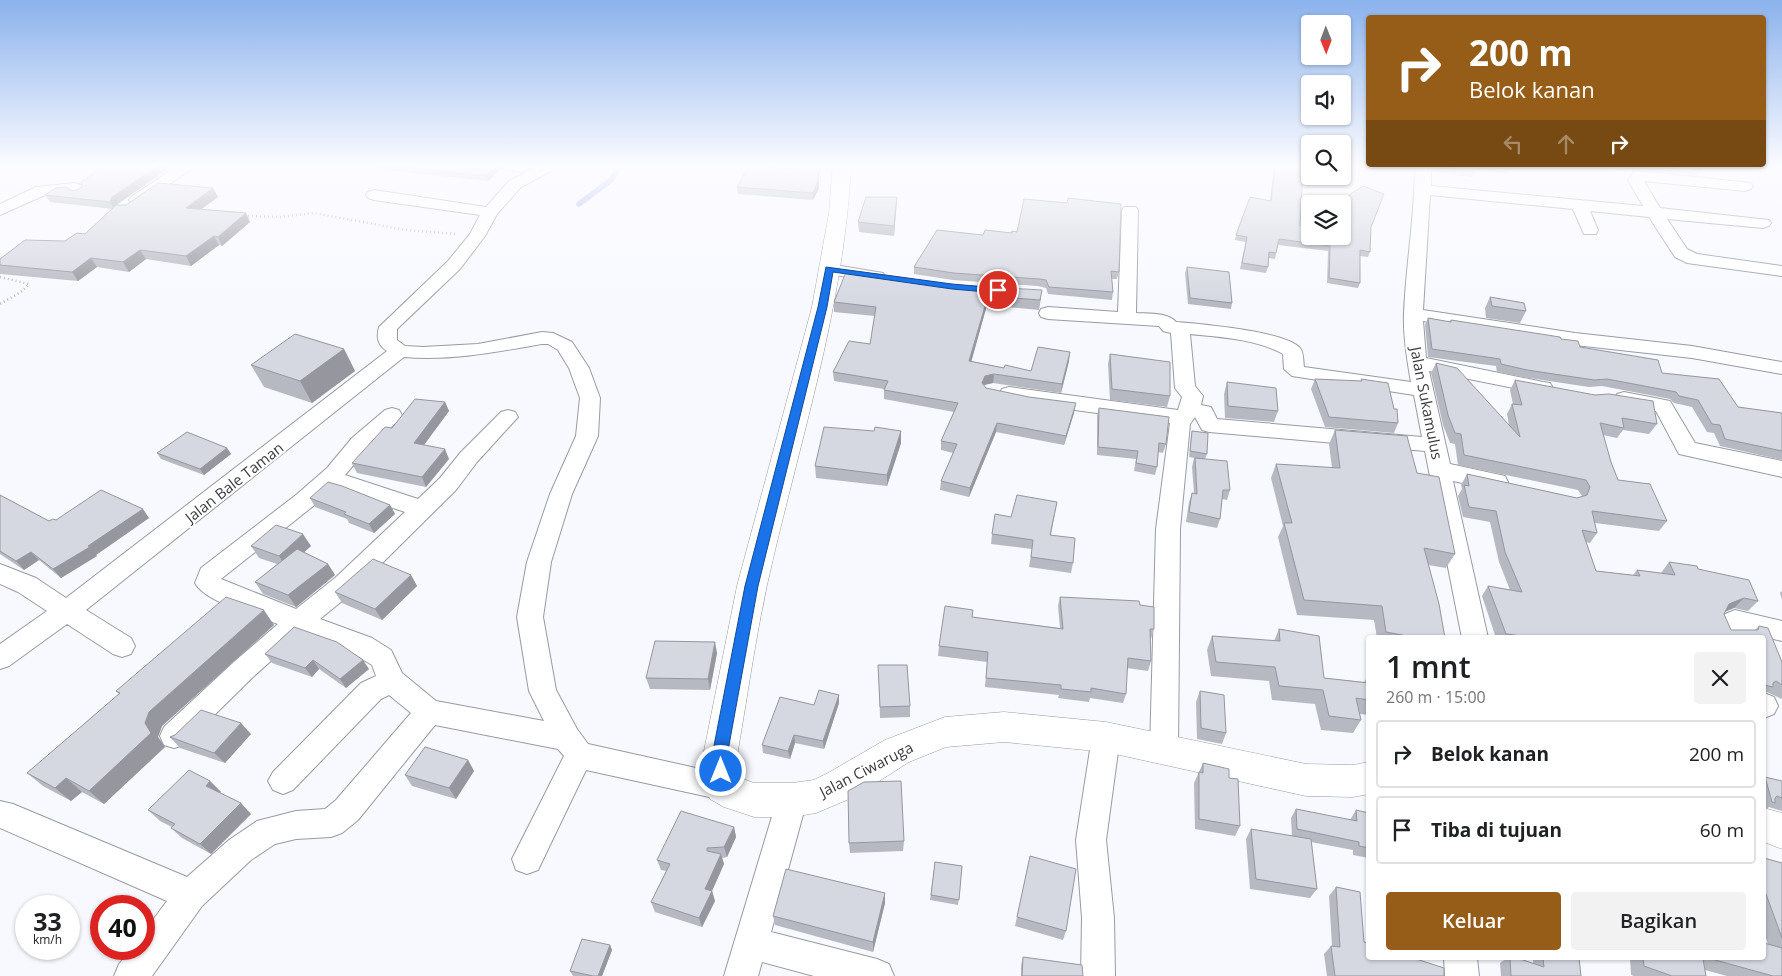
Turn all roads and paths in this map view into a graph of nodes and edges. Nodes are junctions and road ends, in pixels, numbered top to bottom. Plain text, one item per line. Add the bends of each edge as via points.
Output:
1 (487, 212) edge
2 (490, 212) joint
3 (839, 212) edge
4 (1130, 212) edge
5 (1421, 212) edge
6 (1582, 212) edge
7 (1650, 212) edge
8 (1656, 212) junction
9 (237, 216) edge
10 (1763, 223) dead end
11 (1590, 230) dead end
12 (477, 236) junction
13 (829, 269) junction
14 (1782, 271) edge
15 (0, 277) edge
16 (898, 280) edge
17 (0, 304) edge
18 (1048, 313) dead end
19 (1413, 314) junction
20 (1127, 319) junction
21 (1180, 328) junction
22 (400, 351) junction
23 (1417, 362) junction
24 (1782, 368) edge
25 (1424, 390) junction
26 (993, 391) edge
27 (1561, 391) edge
28 (1602, 395) edge
29 (392, 414) dead end
30 (1187, 414) junction
31 (508, 417) dead end
32 (1434, 445) junction
33 (1439, 470) junction
34 (1780, 473) edge
35 (329, 478) junction
36 (1514, 486) edge
37 (422, 509) junction
38 (0, 573) edge
39 (66, 611) junction
40 (298, 622) junction
41 (1782, 631) edge
42 (1474, 635) edge
43 (1734, 635) edge
44 (122, 646) dead end
45 (0, 658) edge
46 (392, 680) junction
47 (429, 712) junction
48 (174, 736) edge
49 (1106, 737) junction
50 (573, 746) junction
51 (1164, 750) junction
52 (1366, 779) edge
53 (283, 781) dead end
54 (723, 787) junction
55 (792, 800) junction
56 (2, 814) dead end
57 (1766, 826) edge
58 (1782, 831) edge
59 (527, 859) dead end
60 (191, 895) junction
61 (752, 943) junction
62 (1461, 960) edge
63 (131, 976) edge
64 (741, 976) edge
65 (877, 976) edge
66 (1098, 976) edge
67 (1462, 976) edge

1 - 2 street
2 - 12 street
3 - 13 street
4 - 20 street via 1126,249
5 - 19 street, Jalan Sukamulus
6 - 11 street
7 - 8 street
8 - 10 street
8 - 14 street via 1680,253 1693,259
9 - 12 path via 280,217 314,213 406,230
12 - 22 street via 454,265 388,327 388,343
13 - 16 street
13 - 54 street via 823,307 752,586 720,756
15 - 17 path via 29,284
18 - 20 street
19 - 23 street, Jalan Sukamulus
19 - 24 street via 1575,339 1692,352
20 - 21 street via 1165,321 1170,327
21 - 25 street via 1285,345 1292,351 1294,369 1299,372
21 - 30 street via 1185,388 1192,396
22 - 39 street, Jalan Bale Taman
22 - 50 street via 448,352 553,339 565,346 579,368 590,398 587,436 561,494 539,562 530,617 543,691
23 - 25 street, Jalan Sukamulus
23 - 27 street
25 - 32 street, Jalan Sukamulus
26 - 30 street via 1028,398
28 - 34 street via 1663,406 1687,449
29 - 35 street
30 - 32 street via 1204,412 1209,425
30 - 51 street via 1180,423 1168,529
31 - 37 street
32 - 33 street, Jalan Sukamulus
33 - 36 street
33 - 42 street, Jalan Sukamulus
35 - 37 street
35 - 40 street via 216,569 208,580 209,585 223,592
37 - 40 street via 344,585
38 - 39 street via 27,585
39 - 44 street
39 - 45 street, Jalan Bale Taman
40 - 46 street via 363,646 382,658
40 - 48 street
41 - 43 street via 1735,620 1729,624
46 - 47 street
46 - 53 street via 371,691
47 - 50 street
47 - 60 street via 347,810 331,823 268,831 240,850
49 - 51 street, Jalan Ciwaruga
49 - 55 street, Jalan Ciwaruga via 1004,727 944,732 897,751 841,785 816,796
49 - 66 street via 1091,840 1098,918
50 - 54 street
50 - 59 street
51 - 52 street, Jalan Ciwaruga via 1306,780
54 - 55 street, Jalan Ciwaruga via 754,800
55 - 61 street
56 - 60 street
57 - 58 street
60 - 63 street
61 - 64 street
61 - 65 street
62 - 67 street

